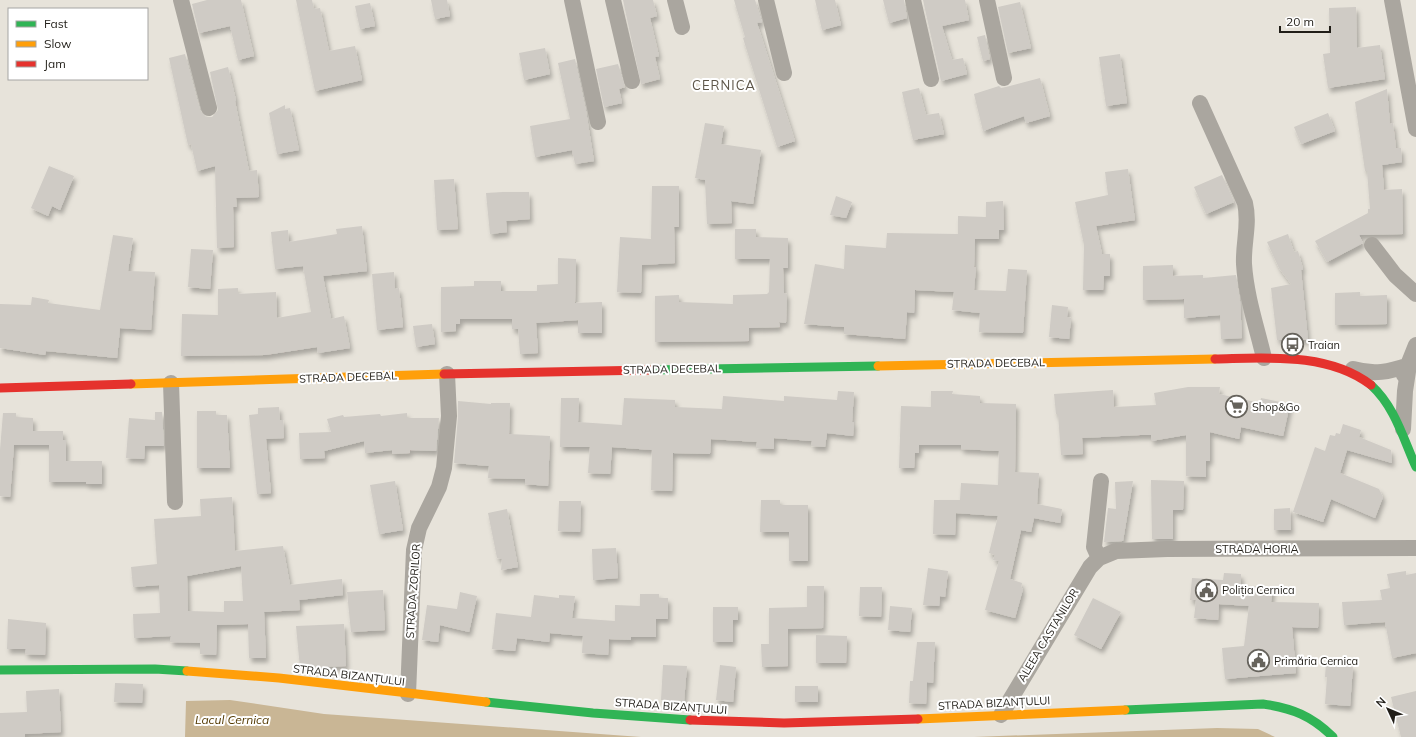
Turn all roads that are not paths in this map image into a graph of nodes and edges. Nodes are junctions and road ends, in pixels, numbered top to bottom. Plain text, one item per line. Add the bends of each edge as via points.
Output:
1 (182, 0) edge
2 (572, 0) edge
3 (613, 0) edge
4 (674, 0) edge
5 (766, 0) edge
6 (913, 0) edge
7 (986, 0) edge
8 (1392, 0) edge
9 (682, 27) dead end
10 (784, 74) dead end
11 (1004, 78) dead end
12 (931, 79) dead end
13 (632, 81) dead end
14 (1200, 103) dead end
15 (209, 108) dead end
16 (598, 122) dead end
17 (1416, 129) edge
18 (1372, 245) dead end
19 (1416, 294) edge
20 (1416, 345) edge
21 (1264, 358) junction
22 (1410, 366) junction
23 (1343, 367) junction
24 (447, 374) junction
25 (171, 383) junction
26 (0, 388) edge
27 (1388, 405) junction
28 (1403, 434) junction
29 (1416, 467) edge
30 (1101, 482) dead end
31 (175, 502) dead end
32 (1416, 548) edge
33 (1099, 558) junction
34 (0, 670) edge
35 (408, 694) junction
36 (1001, 715) junction
37 (1333, 737) edge

1 - 15 street
2 - 16 street
3 - 13 street
4 - 9 street
5 - 10 street
6 - 12 street
7 - 11 street
8 - 17 street
14 - 21 street via 1246,203 1249,216 1244,264
18 - 19 street via 1396,275
20 - 22 street
21 - 23 main road, STRADA DECEBAL via 1326,363
21 - 24 main road, STRADA DECEBAL
22 - 23 street, STRADA DECEBAL via 1371,373
22 - 27 street
22 - 28 street via 1405,390
23 - 27 main road, STRADA DECEBAL via 1378,391
24 - 25 main road, STRADA DECEBAL
24 - 35 street, STRADA ZORILOR via 449,416 444,468 439,487 419,528 414,550
25 - 26 main road, STRADA DECEBAL
25 - 31 street
27 - 28 main road, STRADA DECEBAL
28 - 29 main road, STRADA DECEBAL
30 - 33 street via 1094,547
32 - 33 street, STRADA HORIA via 1167,549 1116,551
33 - 36 street, ALEEA CASTANILOR via 1080,582
34 - 35 main road, STRADA BIZANȚULUI via 155,669 279,678
35 - 36 main road, STRADA BIZANȚULUI via 701,721 784,723
36 - 37 main road, STRADA BIZANȚULUI via 1263,704 1283,706 1307,715

